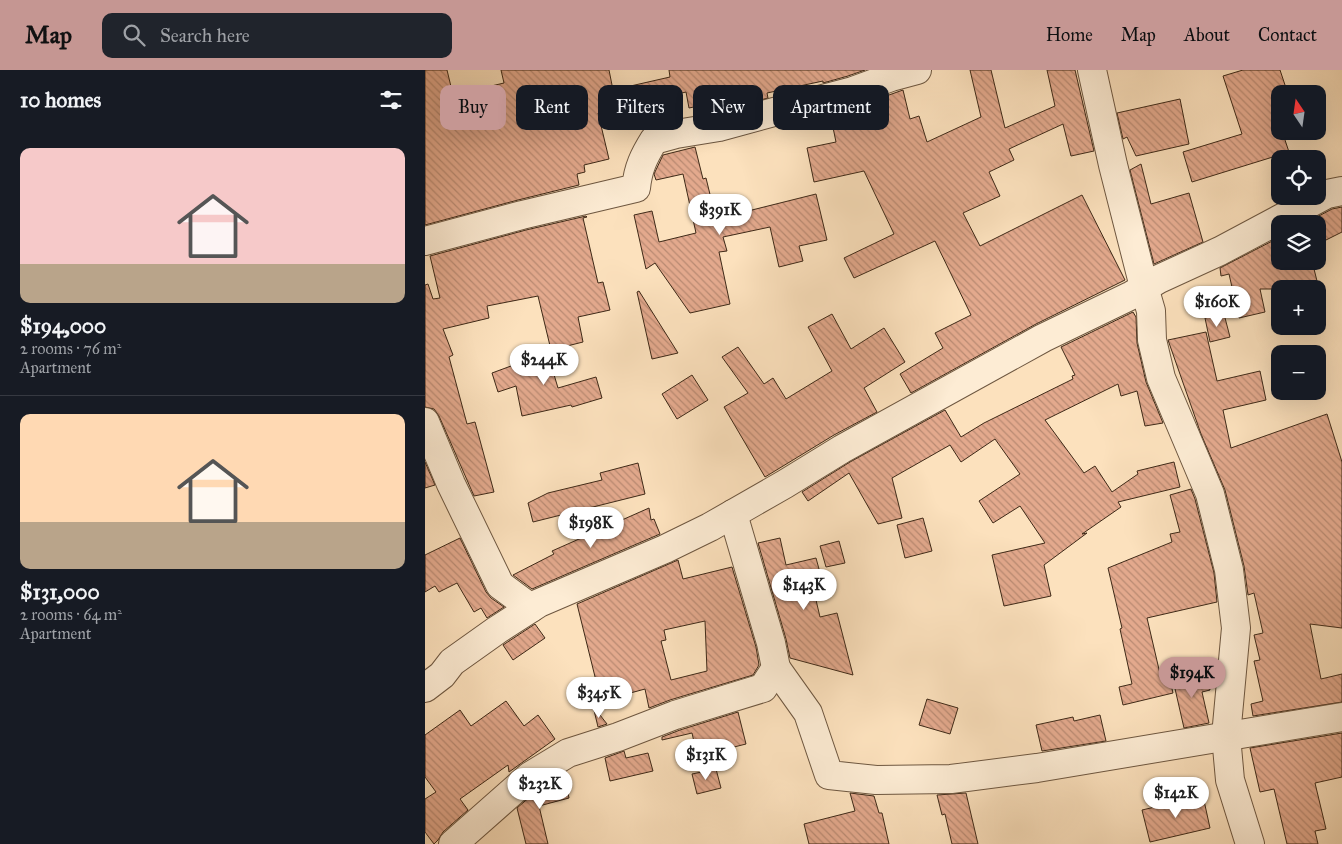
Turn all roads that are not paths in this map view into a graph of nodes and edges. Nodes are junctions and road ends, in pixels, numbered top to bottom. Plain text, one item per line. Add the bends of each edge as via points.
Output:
1 (917, 70) edge
2 (1092, 70) edge
3 (1342, 191) edge
4 (425, 241) edge
5 (1144, 287) junction
6 (425, 422) edge
7 (733, 514) junction
8 (531, 608) junction
9 (776, 668) junction
10 (425, 688) edge
11 (1342, 717) edge
12 (1226, 736) junction
13 (453, 844) edge
14 (1250, 844) edge

1 - 4 street via 719,127 654,140 643,157 636,188
2 - 5 street
3 - 5 street via 1327,194
5 - 7 street via 1043,338 850,444
5 - 12 street via 1161,378 1209,494 1229,570 1236,628
6 - 8 street via 500,585
7 - 8 street
7 - 9 street
8 - 10 street via 452,662
9 - 12 street via 808,713 829,775 876,780 951,780
9 - 13 street via 763,688 568,753 530,776
11 - 12 street
12 - 14 street via 1230,780

